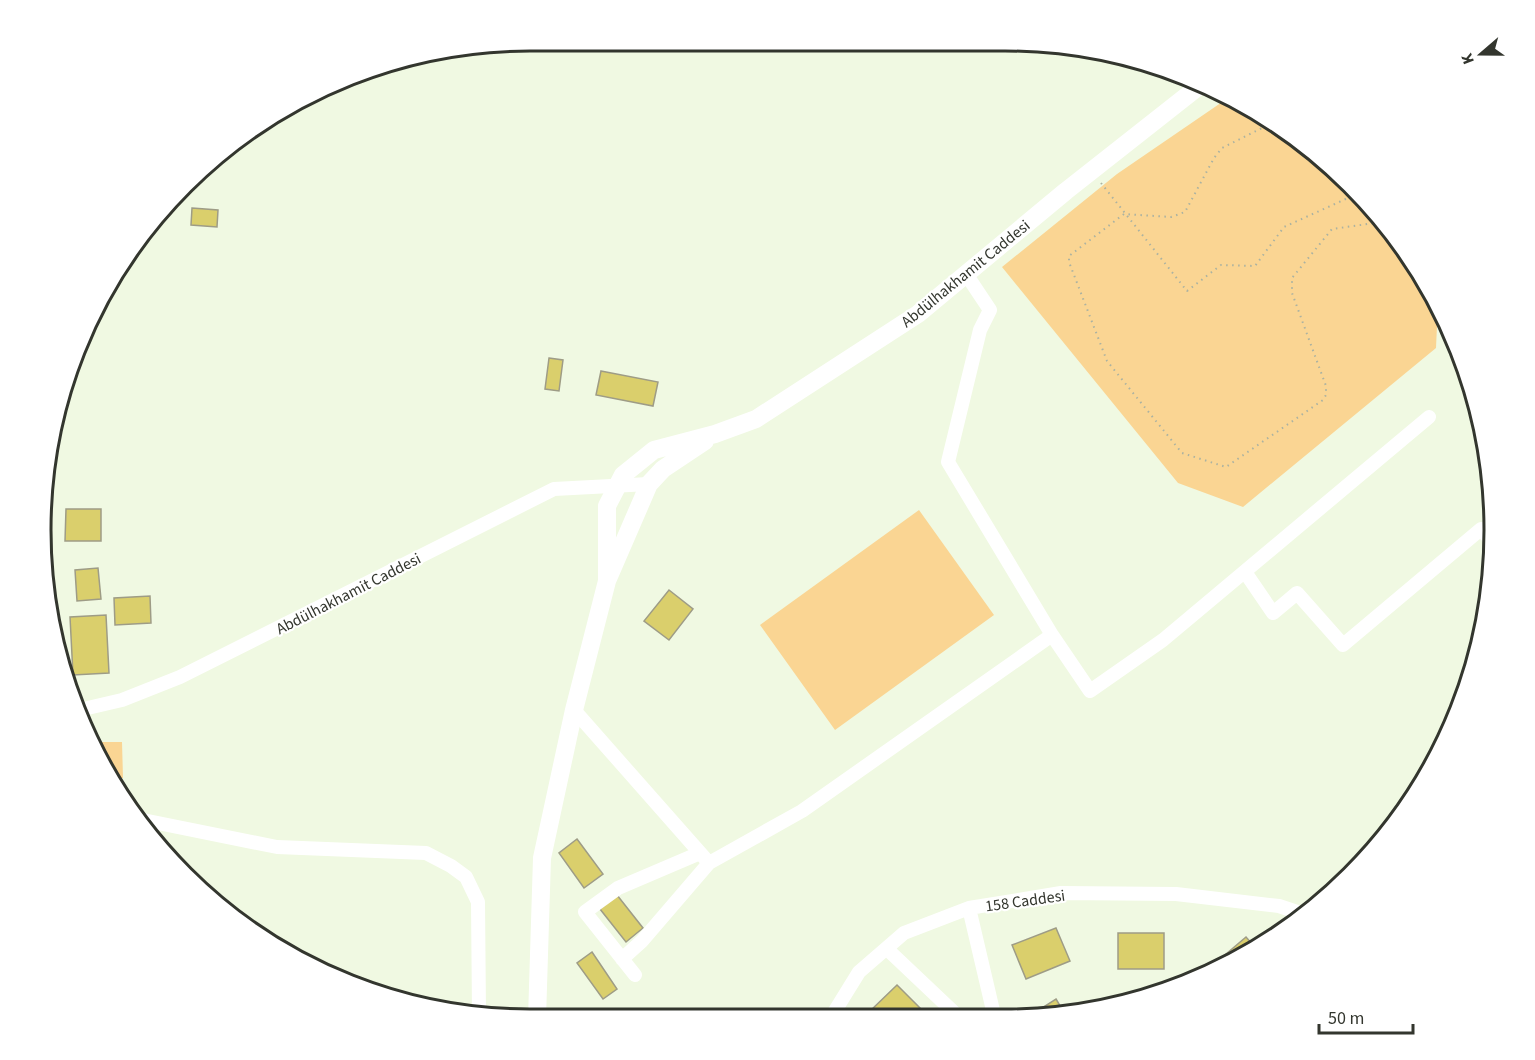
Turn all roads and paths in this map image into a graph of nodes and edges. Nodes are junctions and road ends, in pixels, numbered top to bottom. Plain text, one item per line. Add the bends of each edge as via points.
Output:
1 (1194, 90) edge
2 (1263, 127) edge
3 (1099, 180) dead end
4 (1350, 197) edge
5 (1124, 214) junction
6 (1373, 223) edge
7 (966, 273) junction
8 (1429, 417) dead end
9 (716, 434) junction
10 (654, 450) junction
11 (663, 469) junction
12 (649, 484) junction
13 (617, 485) junction
14 (1484, 532) edge
15 (1245, 572) junction
16 (607, 581) junction
17 (1052, 635) junction
18 (85, 709) edge
19 (574, 711) junction
20 (150, 821) edge
21 (704, 858) junction
22 (969, 908) junction
23 (1295, 911) edge
24 (887, 949) junction
25 (622, 959) junction
26 (635, 975) dead end
27 (479, 1006) edge
28 (537, 1009) edge
29 (837, 1009) edge
30 (945, 1009) edge
31 (992, 1009) edge

1 - 7 main road, Abdülhakhamit Caddesi
2 - 5 path via 1222,148 1185,212 1171,217
3 - 5 path
4 - 5 path via 1284,227 1255,266 1221,265 1187,291
5 - 6 path via 1069,256 1107,361 1182,453 1226,468 1326,395 1292,278 1332,229
7 - 9 main road, Abdülhakhamit Caddesi via 918,314 756,419
7 - 17 street via 990,310 980,330 948,462
8 - 15 street
9 - 10 main road, Abdülhakhamit Caddesi
9 - 11 main road, Abdülhakhamit Caddesi
10 - 11 street
10 - 13 main road, Abdülhakhamit Caddesi via 623,475
11 - 12 main road, Abdülhakhamit Caddesi
12 - 13 street, Abdülhakhamit Caddesi
12 - 16 main road, Abdülhakhamit Caddesi
13 - 16 main road, Abdülhakhamit Caddesi via 607,506
13 - 18 street, Abdülhakhamit Caddesi via 554,489 180,677 122,700
14 - 15 street via 1481,529 1343,645 1297,593 1273,612
15 - 17 street via 1163,640 1090,691
16 - 19 main road, Abdülhakhamit Caddesi
17 - 21 street via 802,811
19 - 21 street
19 - 28 main road, Abdülhakhamit Caddesi via 542,858
20 - 27 street via 276,847 426,853 452,867 466,877 478,902
21 - 25 street via 642,941
21 - 25 street via 618,888 585,912
22 - 23 street, 158 Caddesi via 1061,893 1176,894
22 - 24 street, 158 Caddesi via 904,933
22 - 31 street
24 - 29 street, 158 Caddesi via 859,972
24 - 30 street
25 - 26 street

